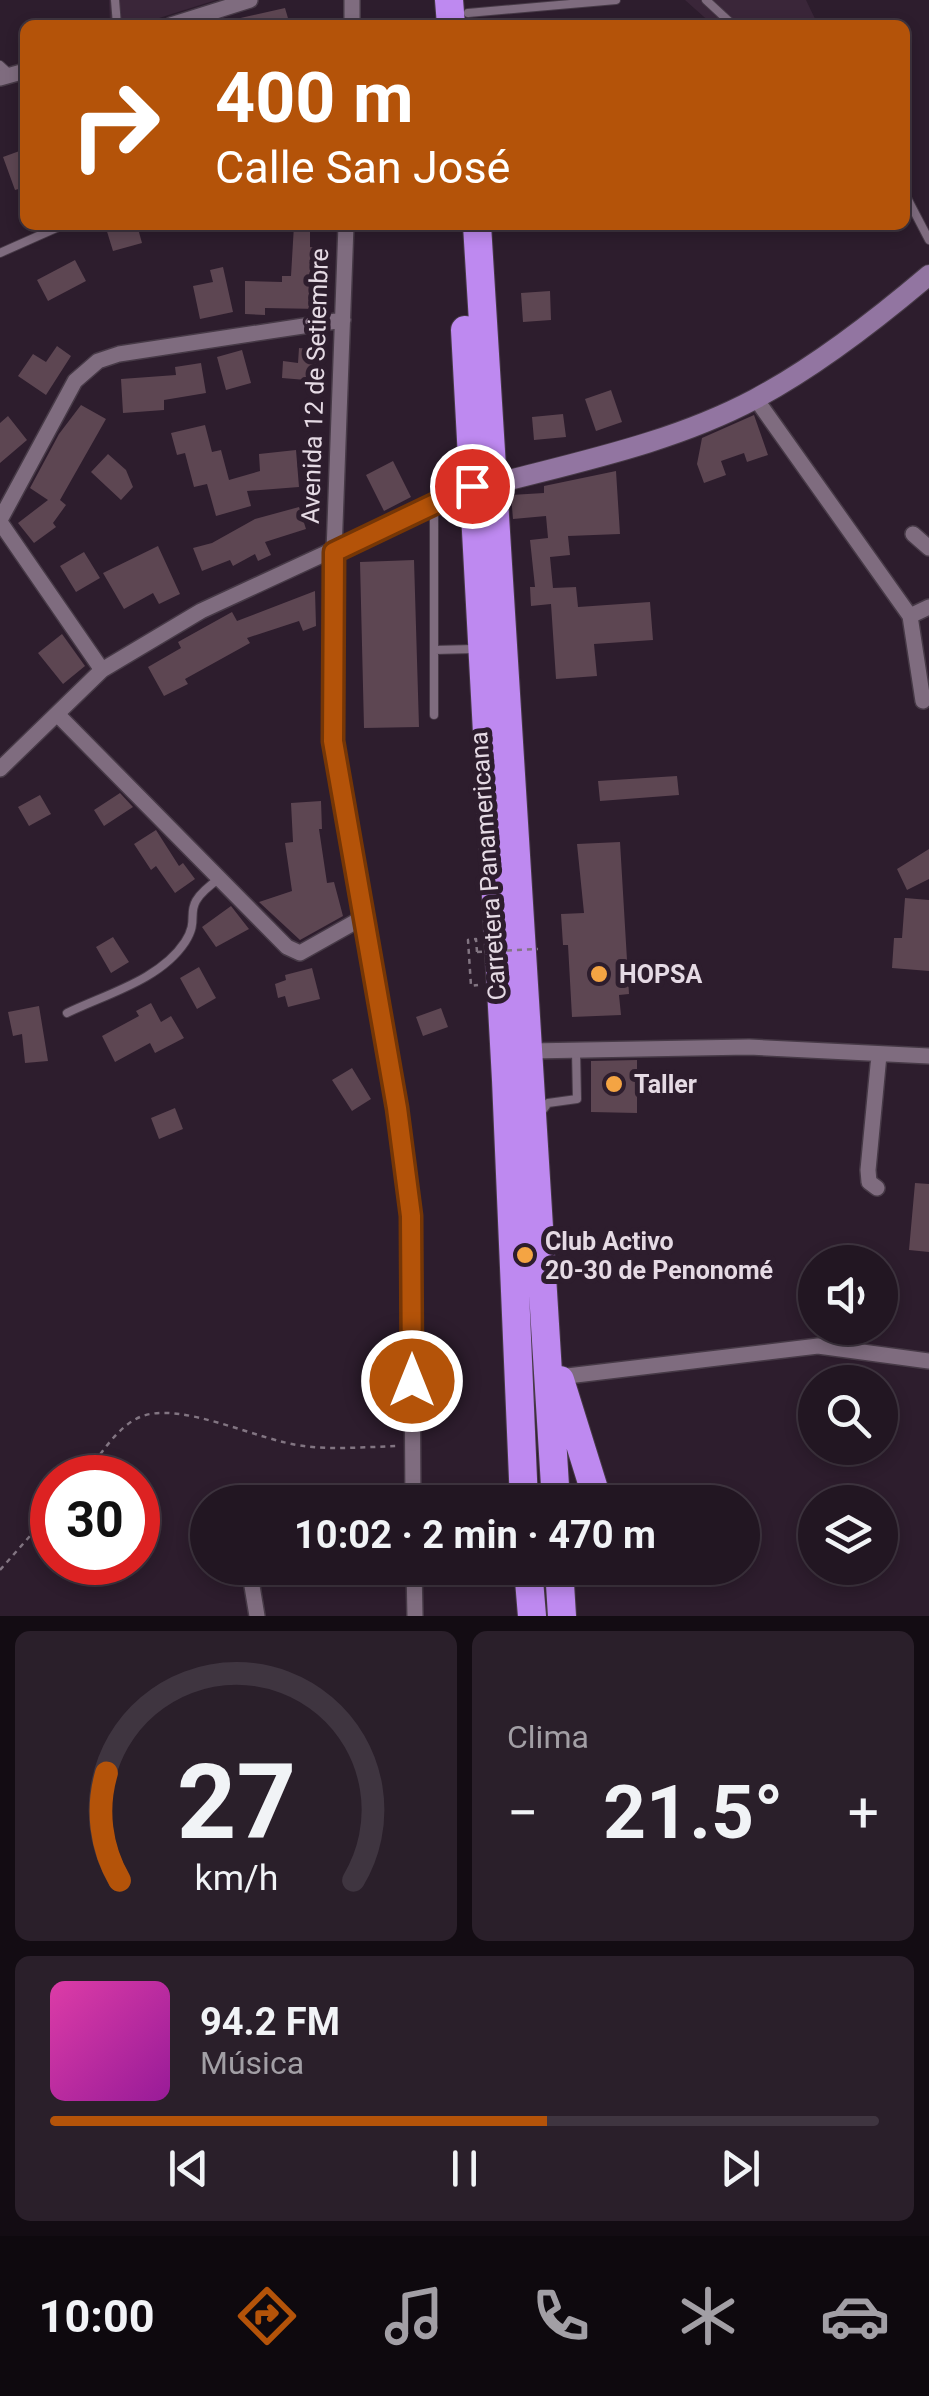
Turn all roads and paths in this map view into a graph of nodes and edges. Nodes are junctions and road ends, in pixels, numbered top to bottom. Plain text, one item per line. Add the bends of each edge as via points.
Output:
1 (250, 0) edge
2 (616, 0) edge
3 (706, 0) edge
4 (229, 3) edge
5 (461, 13) edge
6 (184, 20) edge
7 (728, 20) edge
8 (910, 204) edge
9 (52, 230) edge
10 (346, 230) edge
11 (460, 230) edge
12 (477, 230) edge
13 (929, 240) edge
14 (0, 253) edge
15 (929, 274) edge
16 (343, 320) junction
17 (756, 398) junction
18 (480, 494) junction
19 (434, 504) junction
20 (0, 521) edge
21 (913, 534) dead end
22 (929, 548) edge
23 (334, 552) junction
24 (929, 606) edge
25 (910, 616) junction
26 (482, 648) junction
27 (434, 650) junction
28 (102, 670) junction
29 (922, 701) dead end
30 (57, 714) junction
31 (434, 715) dead end
32 (0, 769) edge
33 (220, 878) junction
34 (364, 917) junction
35 (538, 949) dead end
36 (471, 986) dead end
37 (66, 1013) dead end
38 (576, 1049) junction
39 (530, 1051) junction
40 (879, 1054) junction
41 (929, 1056) edge
42 (506, 1080) junction
43 (534, 1122) junction
44 (876, 1188) dead end
45 (546, 1330) junction
46 (929, 1360) edge
47 (559, 1376) junction
48 (412, 1446) junction
49 (101, 1455) edge
50 (413, 1485) edge
51 (523, 1485) edge
52 (555, 1485) edge
53 (593, 1485) edge
54 (30, 1536) edge
55 (0, 1570) edge
56 (252, 1585) edge
57 (415, 1585) edge
58 (529, 1585) edge
59 (560, 1585) edge
60 (257, 1616) edge
61 (416, 1616) edge
62 (532, 1616) edge
63 (562, 1616) edge

1 - 4 street
2 - 5 lane
3 - 7 lane
4 - 6 street
8 - 13 lane
9 - 14 lane
10 - 16 street, Avenida 12 de Setiembre
11 - 18 highway, Carretera Panamericana
12 - 18 highway, Carretera Panamericana
15 - 17 street
16 - 20 street via 98,361 75,381
16 - 23 street, Avenida 12 de Setiembre
17 - 18 street via 632,448
17 - 25 street
18 - 19 street
18 - 26 highway, Carretera Panamericana
18 - 39 highway, Carretera Panamericana
19 - 23 street
19 - 27 lane
20 - 28 street
21 - 22 street
23 - 28 street via 201,611
23 - 34 street, Avenida 12 de Setiembre via 333,741
24 - 25 street
25 - 29 street
26 - 27 lane
26 - 42 highway, Carretera Panamericana
27 - 31 lane
28 - 30 street
30 - 32 street
30 - 33 street
33 - 34 street via 300,953
33 - 37 lane via 190,909 192,928 168,960 145,978
34 - 48 street, Avenida 12 de Setiembre via 411,1216
35 - 36 path, bridge via 477,952 476,940 468,940
38 - 39 street
38 - 40 street
38 - 43 lane via 577,1099 548,1104
39 - 42 highway via 516,1059
39 - 43 highway, Carretera Panamericana
40 - 41 street
40 - 44 street via 868,1170
42 - 51 highway, Carretera Panamericana
43 - 45 highway, Carretera Panamericana
45 - 47 highway
45 - 52 highway, Carretera Panamericana
46 - 47 street via 818,1346
47 - 53 highway
48 - 49 path via 306,1446 156,1412 126,1426
48 - 50 street, Avenida 12 de Setiembre
54 - 55 path
56 - 60 street
57 - 61 street
58 - 62 highway
59 - 63 highway

